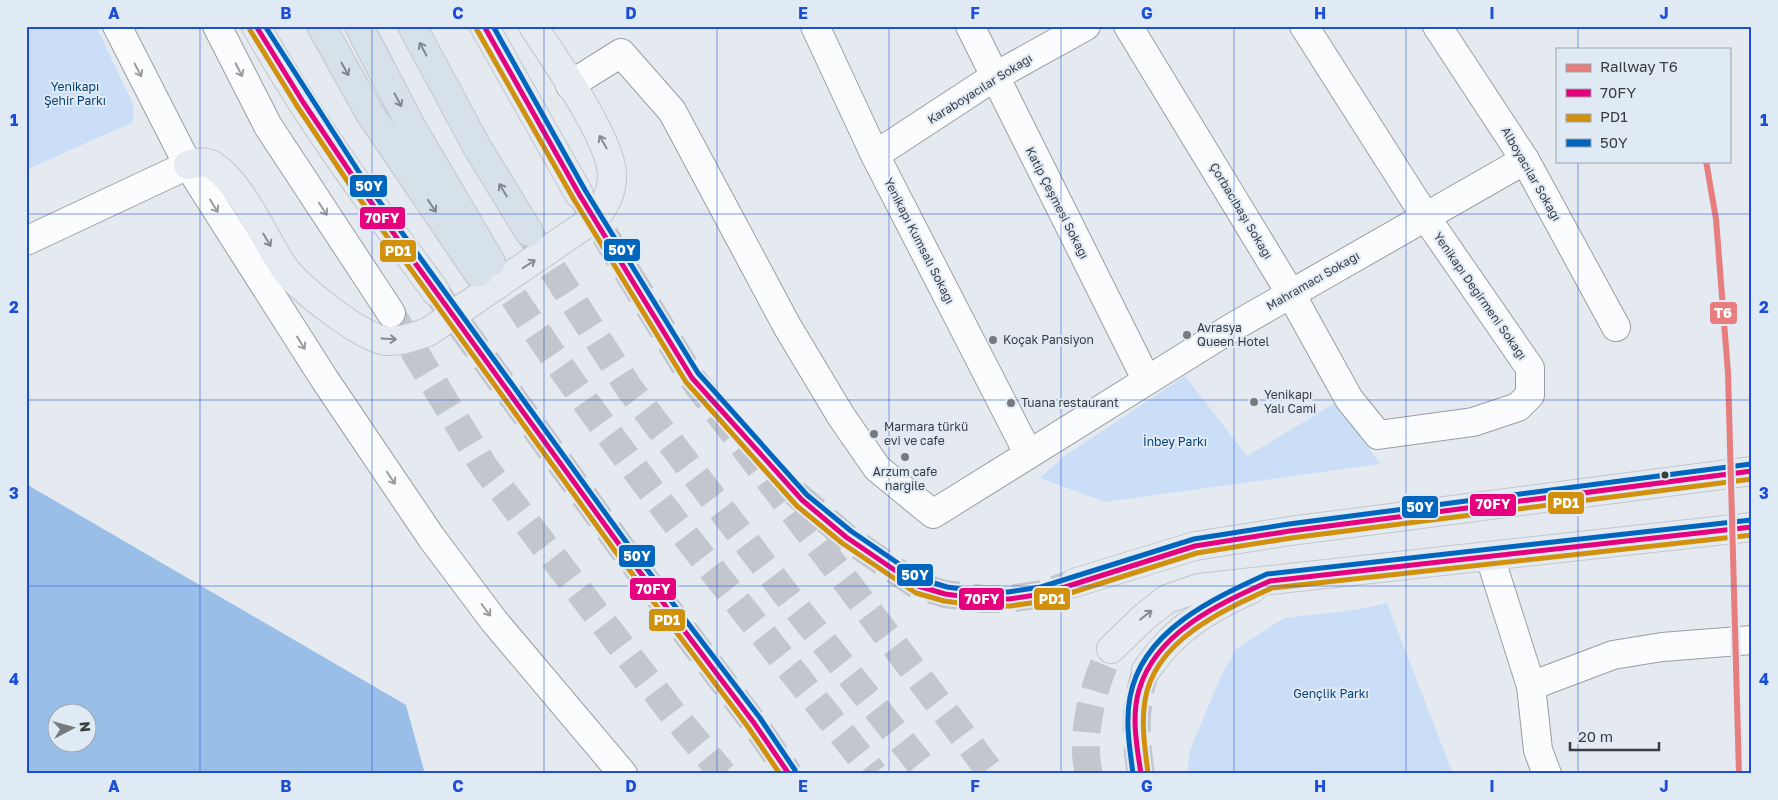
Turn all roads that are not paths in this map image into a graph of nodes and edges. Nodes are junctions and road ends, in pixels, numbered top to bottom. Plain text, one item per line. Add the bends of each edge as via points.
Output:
1 (117, 26) edge
2 (217, 26) edge
3 (256, 26) edge
4 (321, 26) edge
5 (359, 26) edge
6 (412, 26) edge
7 (484, 26) edge
8 (533, 26) edge
9 (815, 26) edge
10 (970, 26) edge
11 (1086, 26) edge
12 (1128, 26) edge
13 (1304, 26) edge
14 (1437, 26) edge
15 (994, 77) junction
16 (570, 85) junction
17 (875, 155) junction
18 (1525, 160) junction
19 (188, 164) junction
20 (579, 194) tunnel mouth
21 (1425, 216) junction
22 (529, 232) tunnel mouth
23 (26, 241) edge
24 (436, 292) tunnel mouth
25 (1291, 294) junction
26 (391, 313) tunnel mouth
27 (1616, 327) dead end
28 (1146, 379) junction
29 (1349, 399) joint
30 (1028, 454) junction
31 (1752, 471) edge
32 (1752, 527) edge
33 (1490, 557) junction
34 (1270, 581) junction
35 (1074, 584) tunnel mouth
36 (1752, 640) edge
37 (1111, 649) tunnel mouth
38 (1146, 670) tunnel mouth
39 (1531, 686) junction
40 (623, 774) edge
41 (1547, 774) edge

1 -> 19 street
2 -> 26 street via 268,126
3 - 24 main road via 355,180
4 - 5 highway via 369,112 484,268
22 -> 6 highway via 477,147
7 - 20 main road
8 - 16 main road
9 - 17 street, Yenikapı Kumsalı Sokağı
10 - 15 street, Katip Çeşmesi Sokağı
11 - 15 street, Karaboyacılar Sokağı
12 - 25 street, Çorbacıbaşı Sokağı
13 - 21 street, Yenikapı Değirmeni Sokağı
14 - 18 street, Alboyacılar Sokağı
15 - 17 street, Karaboyacılar Sokağı
15 - 28 street, Katip Çeşmesi Sokağı
19 -> 16 main road via 205,162 213,165 235,187 284,268 314,297 354,327 386,341 408,338 428,332 556,246 603,209 611,190 612,173 607,149
16 - 30 street, Mahramacı Sokağı via 621,53 672,111 787,326 841,416 877,468 911,497 933,514
17 - 30 street, Yenikapı Kumsalı Sokağı
18 - 21 street, Mahramacı Sokağı
18 - 27 street, Alboyacılar Sokağı
19 - 23 street
19 -> 40 street via 325,380 431,537 494,621
21 - 25 street, Mahramacı Sokağı
21 - 29 street, Yenikapı Değirmeni Sokağı via 1530,368 1530,395 1518,407 1473,422 1378,436
25 - 28 street, Mahramacı Sokağı
25 - 29 street, Çorbacıbaşı Sokağı
28 - 30 street, Mahramacı Sokağı
31 - 35 main road via 1195,546
32 - 33 main road
33 - 34 main road
33 - 39 street
37 -> 34 main road via 1135,624 1167,599 1199,588
34 - 38 main road via 1229,599 1193,622 1168,643
36 - 39 street via 1662,647 1613,655
39 - 41 street via 1538,750

